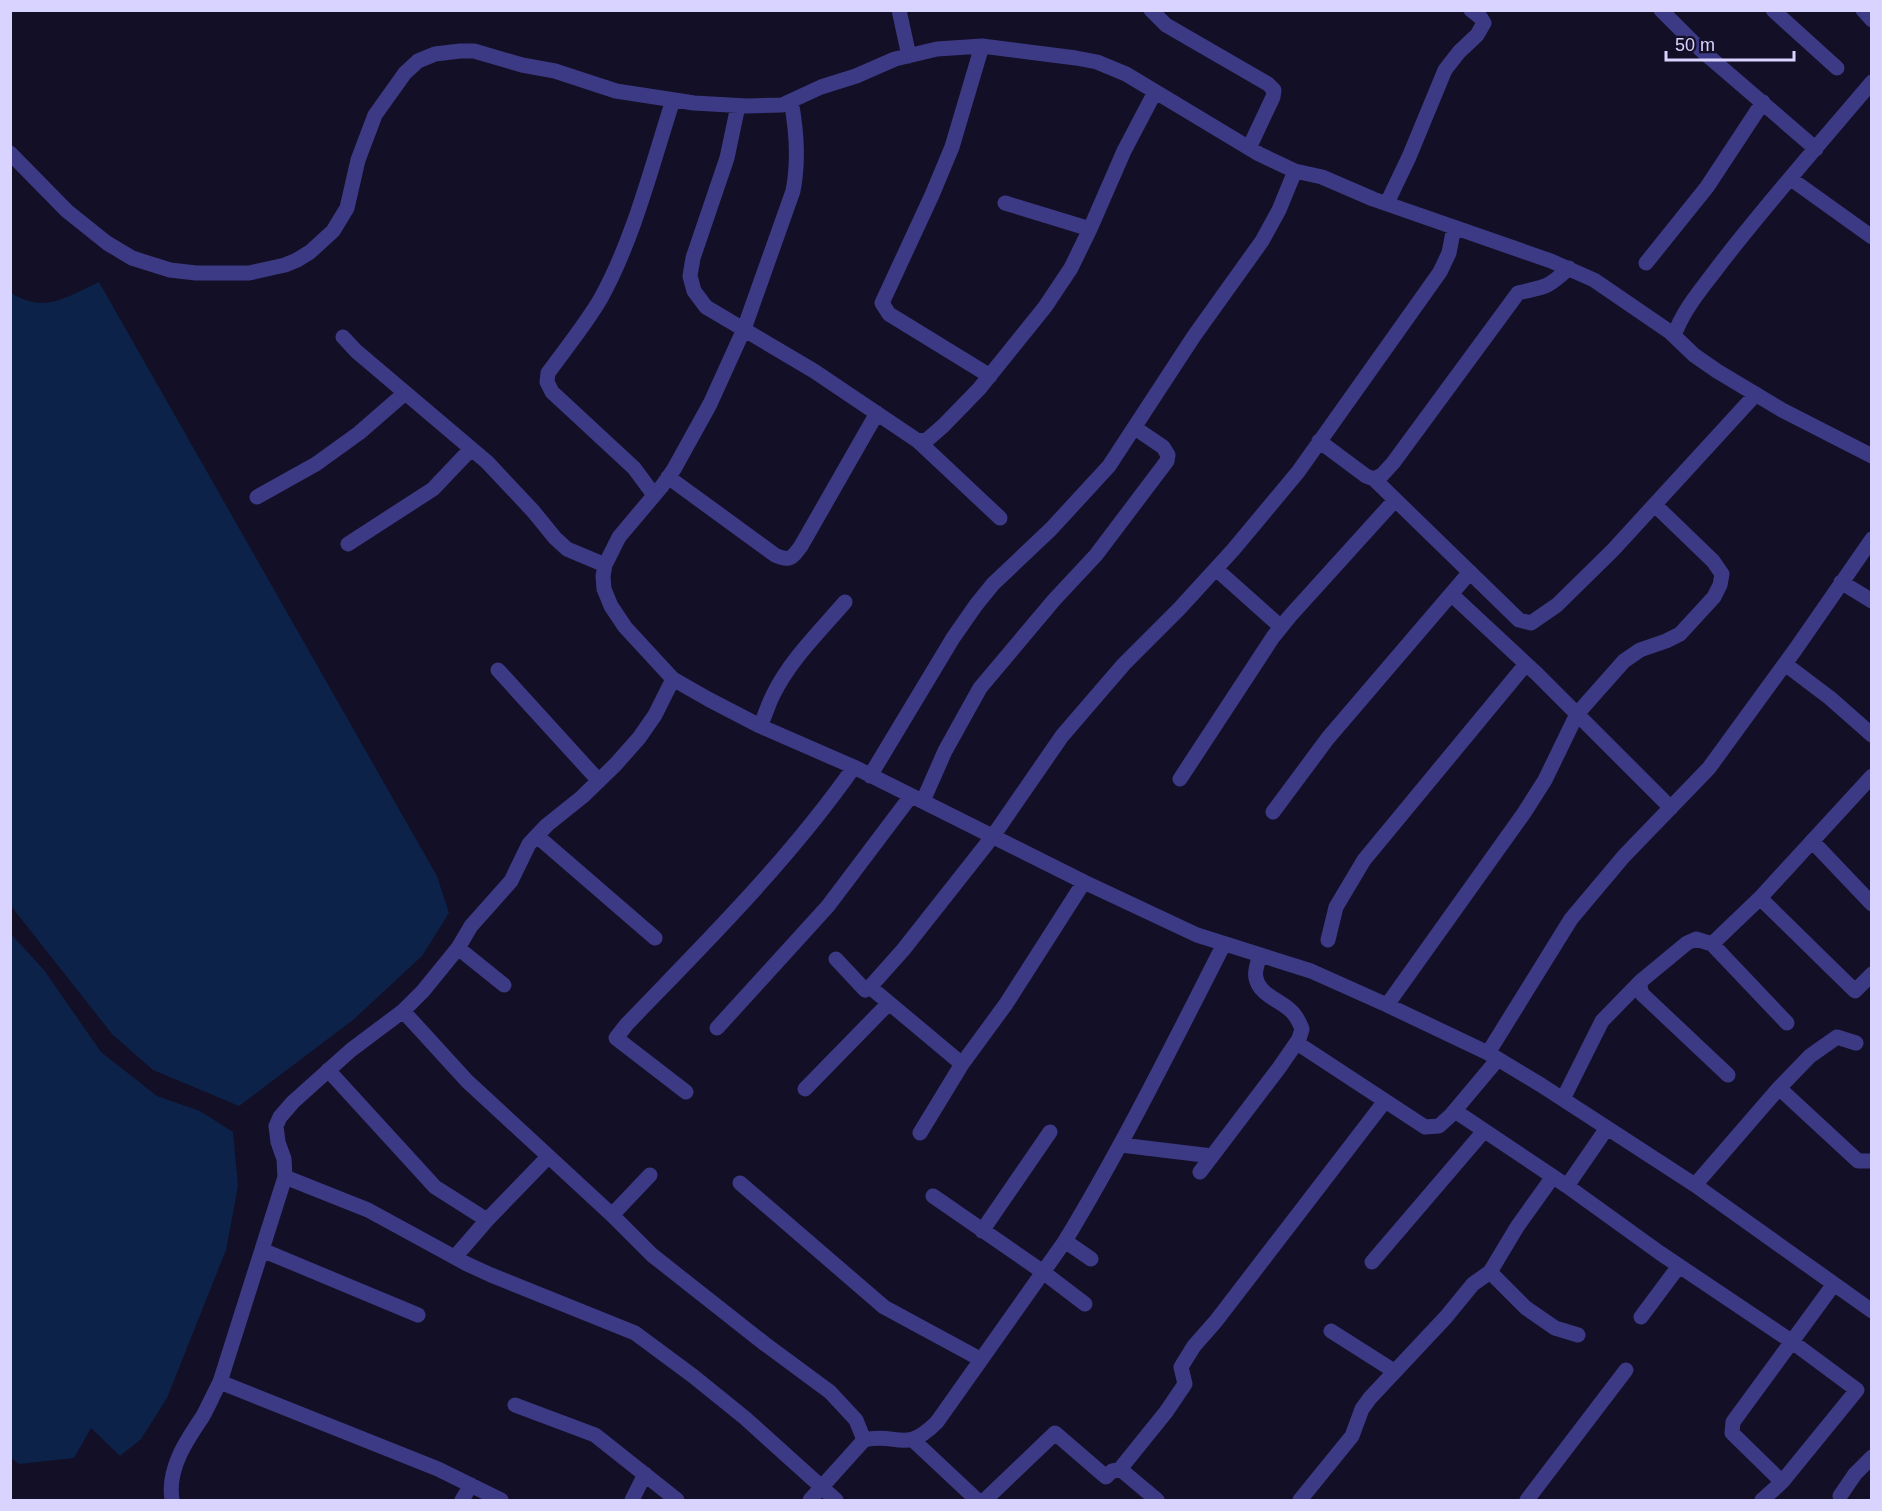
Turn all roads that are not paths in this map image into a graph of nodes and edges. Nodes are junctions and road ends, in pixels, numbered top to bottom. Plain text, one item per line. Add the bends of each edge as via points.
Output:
1 (899, 10) edge
2 (1151, 10) edge
3 (1471, 10) edge
4 (1661, 10) edge
5 (1773, 10) edge
6 (1863, 10) edge
7 (1872, 20) edge
8 (982, 46) junction
9 (909, 56) junction
10 (1837, 68) dead end
11 (1872, 82) edge
12 (1155, 92) junction
13 (673, 100) junction
14 (791, 101) junction
15 (1763, 102) junction
16 (738, 106) junction
17 (1249, 148) junction
18 (1816, 149) junction
19 (10, 153) edge
20 (1295, 171) junction
21 (1791, 179) junction
22 (1005, 203) dead end
23 (1387, 203) junction
24 (1454, 227) junction
25 (1090, 230) junction
26 (1872, 237) edge
27 (1646, 263) dead end
28 (1569, 268) junction
29 (744, 329) junction
30 (1674, 336) junction
31 (343, 337) dead end
32 (990, 376) junction
33 (405, 393) junction
34 (1756, 394) junction
35 (877, 413) junction
36 (1135, 428) junction
37 (918, 441) junction
38 (1319, 441) junction
39 (471, 449) junction
40 (1872, 456) edge
41 (668, 477) junction
42 (1374, 479) junction
43 (654, 495) junction
44 (257, 497) dead end
45 (1395, 500) junction
46 (1655, 505) junction
47 (1000, 518) dead end
48 (1872, 539) edge
49 (348, 544) dead end
50 (605, 565) junction
51 (1216, 569) junction
52 (1470, 572) junction
53 (1841, 582) junction
54 (1451, 594) junction
55 (1872, 601) edge
56 (845, 602) dead end
57 (1281, 627) junction
58 (1526, 664) junction
59 (1785, 664) junction
60 (498, 670) dead end
61 (673, 679) junction
62 (1577, 714) junction
63 (760, 726) junction
64 (1872, 735) edge
65 (854, 767) junction
66 (870, 776) junction
67 (1872, 776) edge
68 (1180, 779) dead end
69 (599, 781) junction
70 (916, 799) junction
71 (1671, 808) junction
72 (1273, 812) dead end
73 (537, 836) junction
74 (993, 836) junction
75 (1812, 841) junction
76 (1084, 882) junction
77 (1761, 897) junction
78 (1872, 904) edge
79 (656, 938) dead end
80 (1328, 940) dead end
81 (1224, 944) junction
82 (1712, 944) junction
83 (458, 948) junction
84 (1260, 955) junction
85 (836, 960) dead end
86 (1872, 974) edge
87 (1641, 981) junction
88 (504, 985) dead end
89 (870, 987) junction
90 (889, 1003) junction
91 (1387, 1005) junction
92 (403, 1011) junction
93 (1787, 1023) dead end
94 (717, 1028) dead end
95 (1856, 1042) dead end
96 (1297, 1043) junction
97 (1493, 1056) junction
98 (962, 1064) junction
99 (328, 1070) junction
100 (1728, 1075) dead end
101 (1779, 1088) junction
102 (805, 1089) dead end
103 (686, 1092) dead end
104 (1563, 1099) junction
105 (1386, 1101) junction
106 (1455, 1111) junction
107 (1607, 1128) junction
108 (1484, 1131) junction
109 (1050, 1132) dead end
110 (920, 1133) dead end
111 (1121, 1145) junction
112 (1212, 1156) junction
113 (548, 1157) junction
114 (1872, 1161) edge
115 (1200, 1172) dead end
116 (651, 1175) dead end
117 (285, 1177) junction
118 (1552, 1178) junction
119 (740, 1183) dead end
120 (1695, 1185) junction
121 (1567, 1186) junction
122 (933, 1196) dead end
123 (612, 1215) junction
124 (487, 1220) junction
125 (982, 1231) junction
126 (1065, 1240) junction
127 (262, 1250) junction
128 (455, 1257) junction
129 (1091, 1259) dead end
130 (1372, 1262) dead end
131 (1679, 1266) junction
132 (1042, 1272) junction
133 (1490, 1272) junction
134 (1834, 1284) junction
135 (1085, 1304) dead end
136 (1872, 1311) edge
137 (418, 1315) dead end
138 (1641, 1317) dead end
139 (1331, 1331) dead end
140 (1578, 1335) dead end
141 (1791, 1341) junction
142 (981, 1359) junction
143 (1626, 1370) dead end
144 (1394, 1371) junction
145 (220, 1382) junction
146 (515, 1405) dead end
147 (864, 1440) junction
148 (913, 1440) junction
149 (1872, 1458) edge
150 (1120, 1469) junction
151 (645, 1473) junction
152 (1782, 1482) junction
153 (471, 1485) junction
154 (822, 1487) junction
155 (1840, 1496) dead end
156 (172, 1500) edge
157 (462, 1500) edge
158 (501, 1500) edge
159 (632, 1500) edge
160 (677, 1500) edge
161 (810, 1500) edge
162 (836, 1500) edge
163 (976, 1500) edge
164 (985, 1500) edge
165 (1158, 1500) edge
166 (1300, 1500) edge
167 (1527, 1500) edge
168 (1762, 1500) edge

1 - 9 street
2 - 17 street via 1166,25 1274,90
3 - 23 street via 1484,23 1445,70
4 - 15 street
5 - 10 street
6 - 7 street
8 - 9 street
8 - 12 street via 1097,62
8 - 32 street via 952,147 882,303 889,314
9 - 14 street
11 - 18 street
12 - 17 street
12 - 25 street
13 - 16 street
13 - 19 street via 606,88 474,51 424,58 397,81 375,115 358,160 347,208 333,231 297,260 249,273 170,270 132,258 67,211
13 - 43 street via 610,281 548,373 547,382 567,408 634,468
14 - 16 street via 782,105
14 - 29 street via 797,136 793,191
15 - 18 street
15 - 27 street via 1707,187
16 - 29 street via 727,158 690,276 694,291 706,307
17 - 20 street
18 - 21 street
20 - 23 street via 1322,177
20 - 36 street via 1262,241
21 - 26 street
21 - 30 street via 1697,295
22 - 25 street
23 - 24 street
24 - 28 street
24 - 38 street via 1449,254 1440,272
25 - 32 street via 1045,307
28 - 30 street via 1594,280
28 - 42 street via 1540,290 1518,293 1393,463
29 - 35 street
29 - 41 street via 710,404
30 - 34 street via 1694,355
31 - 33 street
32 - 37 street via 943,426 928,439
33 - 39 street
33 - 44 street via 324,458
34 - 40 street
34 - 46 street
35 - 37 street
35 - 41 street via 792,558 784,560 775,555
36 - 66 street via 1109,466 976,605
36 - 70 street via 1163,447 1167,461 1096,555 980,688
37 - 47 street
38 - 42 street
38 - 51 street via 1298,472
39 - 49 street via 433,489
39 - 50 street via 503,478 567,549
41 - 43 street
42 - 45 street
43 - 50 street via 620,537
45 - 52 street
45 - 57 street
46 - 52 street via 1557,605 1531,623 1519,620
46 - 62 street via 1713,561 1722,574 1720,585 1680,634 1624,660
48 - 53 street
50 - 61 street via 604,589 610,606
51 - 57 street
51 - 74 street via 1124,664 1062,736
52 - 54 street
53 - 55 street
53 - 59 street
54 - 58 street
54 - 72 street via 1328,738
56 - 63 street via 797,657
57 - 68 street
58 - 62 street
58 - 80 street via 1364,860 1336,908
59 - 64 street
59 - 71 street via 1709,768
60 - 69 street
61 - 63 street
61 - 69 street via 639,738
62 - 71 street
62 - 91 street via 1524,813
63 - 65 street
65 - 66 street
65 - 103 street via 778,866 616,1038
66 - 70 street
67 - 75 street
69 - 73 street
70 - 74 street
70 - 94 street via 828,906
71 - 97 street via 1571,919
73 - 79 street
73 - 83 street via 511,881 471,926
74 - 76 street
74 - 89 street
75 - 77 street
75 - 78 street
76 - 81 street
76 - 98 street via 1006,1004
77 - 82 street
77 - 86 street via 1855,992
81 - 84 street
81 - 111 street
82 - 87 street via 1696,939 1687,943
82 - 93 street
83 - 88 street
83 - 92 street
84 - 91 street via 1311,971
84 - 96 street via 1256,980 1298,1018 1302,1029
85 - 89 street via 864,990
87 - 100 street via 1642,994
87 - 104 street via 1602,1020
89 - 90 street
90 - 98 street
90 - 102 street
91 - 97 street
92 - 99 street
92 - 113 street via 467,1081
95 - 101 street via 1837,1037 1810,1056
96 - 105 street
96 - 112 street
97 - 104 street
97 - 106 street
98 - 110 street
99 - 117 street via 293,1102 276,1126
99 - 124 street via 435,1187
101 - 114 street via 1858,1161
101 - 120 street
104 - 107 street
105 - 106 street via 1425,1127 1439,1126
105 - 150 street via 1194,1347 1180,1367 1185,1384
106 - 108 street
107 - 120 street
107 - 121 street
108 - 118 street
108 - 130 street
109 - 125 street
111 - 112 street
111 - 126 street
112 - 115 street
113 - 123 street
113 - 124 street
116 - 123 street
117 - 127 street
117 - 128 street via 368,1210
118 - 121 street
118 - 133 street
119 - 142 street via 884,1307
120 - 134 street
121 - 131 street
122 - 125 street
123 - 147 street via 675,1274 830,1392 856,1420
124 - 128 street
125 - 132 street
126 - 129 street
126 - 132 street
127 - 137 street
127 - 145 street
128 - 154 street via 635,1334 693,1376
131 - 138 street
131 - 141 street
132 - 135 street
132 - 142 street
133 - 140 street via 1526,1308 1555,1328
133 - 144 street via 1473,1284
134 - 136 street
134 - 141 street
139 - 144 street
141 - 152 street via 1733,1422 1732,1433
141 - 152 street via 1857,1390
142 - 148 street via 937,1422
143 - 167 street
144 - 166 street via 1366,1403 1352,1436
145 - 153 street
145 - 156 street via 180,1454 170,1486
146 - 151 street via 595,1435
147 - 148 street
147 - 154 street
148 - 163 street
149 - 155 street
150 - 164 street via 1106,1477 1055,1433
150 - 165 street
151 - 159 street
151 - 160 street
152 - 168 street
153 - 157 street
153 - 158 street
154 - 161 street
154 - 162 street

